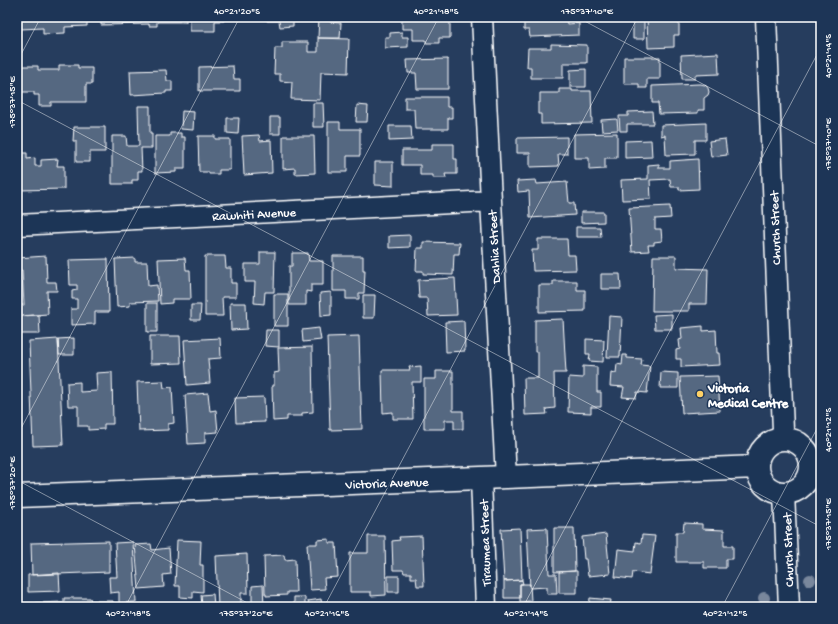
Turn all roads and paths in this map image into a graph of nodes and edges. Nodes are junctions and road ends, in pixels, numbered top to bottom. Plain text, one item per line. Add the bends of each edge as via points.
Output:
1 (482, 17) edge
2 (766, 17) edge
3 (491, 201) junction
4 (17, 225) edge
5 (780, 439) junction
6 (816, 463) edge
7 (757, 467) junction
8 (506, 477) junction
9 (481, 478) junction
10 (784, 493) junction
11 (17, 497) edge
12 (486, 607) edge
13 (789, 607) edge

1 - 3 street, Dahlia Street
2 - 5 street, Church Street via 783,430
3 - 4 street, Rawhiti Avenue
3 - 8 street, Dahlia Street
5 - 6 street via 797,442
5 - 7 street via 766,446 761,452
6 - 10 street via 800,487
7 - 8 street, Victoria Avenue
7 - 10 street via 762,482 776,492
8 - 9 street, Victoria Avenue
9 - 11 street, Victoria Avenue
9 - 12 street, Tiraumea Street
10 - 13 street, Church Street

